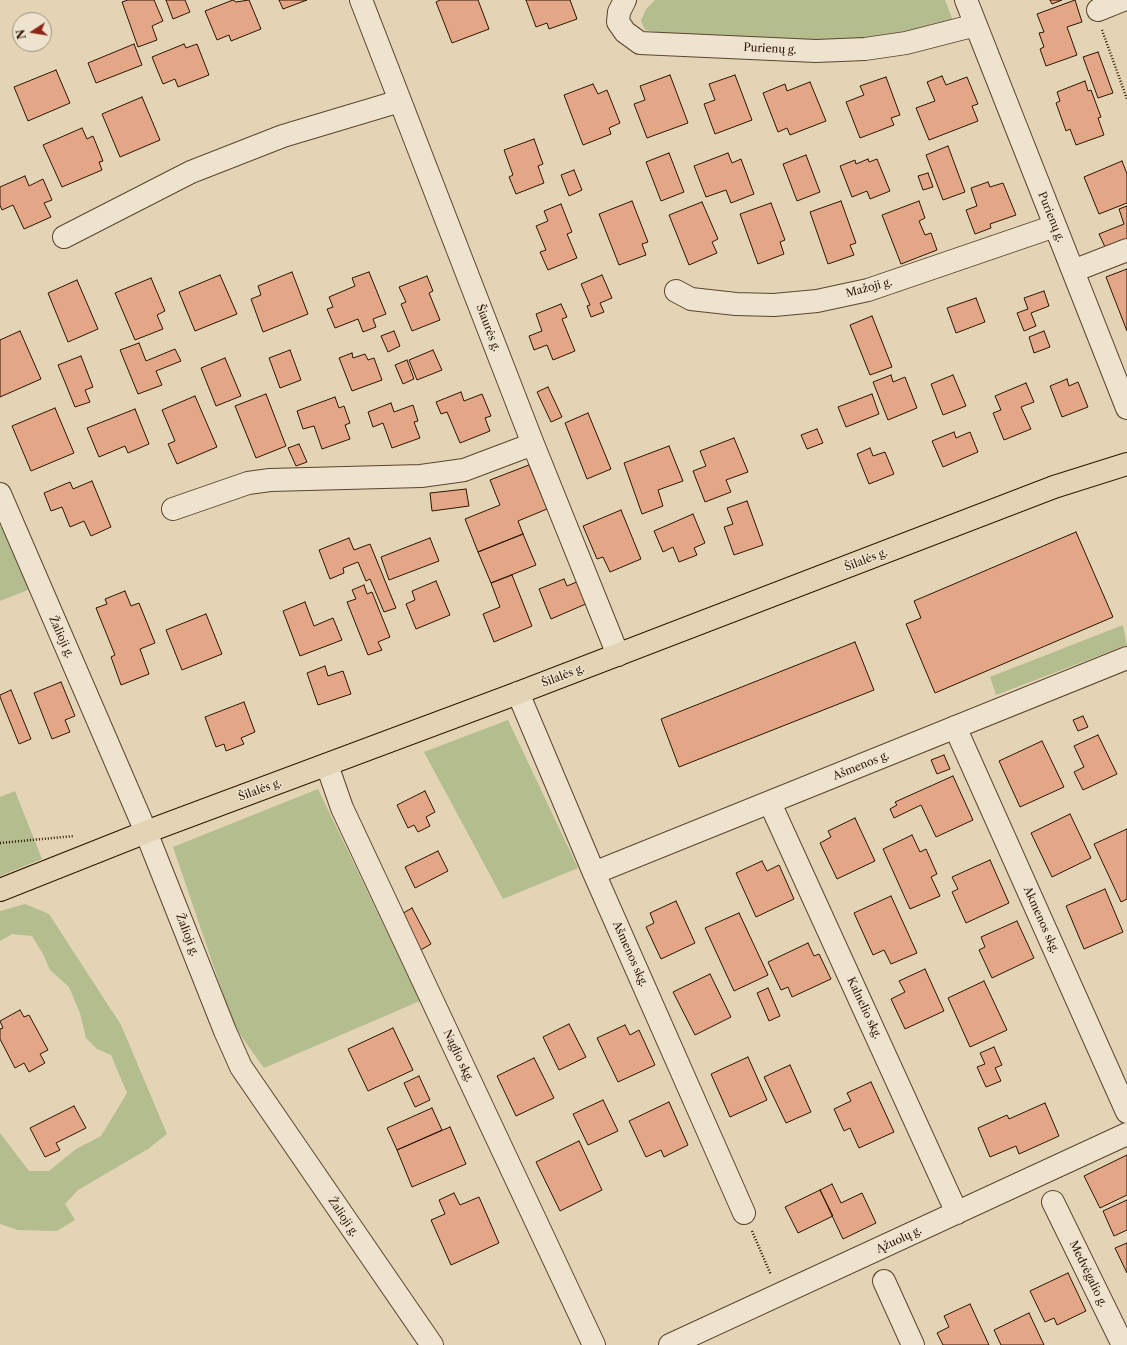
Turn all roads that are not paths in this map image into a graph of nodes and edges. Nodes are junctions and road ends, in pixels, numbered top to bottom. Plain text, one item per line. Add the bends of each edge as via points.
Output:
1 (361, 0) edge
2 (625, 0) edge
3 (966, 0) edge
4 (1123, 0) edge
5 (1098, 10) road end
6 (976, 25) junction
7 (400, 101) junction
8 (1055, 226) junction
9 (64, 237) dead end
10 (1127, 250) edge
11 (1073, 271) junction
12 (676, 291) dead end
13 (1127, 408) edge
14 (533, 444) junction
15 (1127, 464) edge
16 (0, 494) edge
17 (173, 509) dead end
18 (618, 655) junction
19 (1127, 658) edge
20 (518, 693) junction
21 (955, 727) junction
22 (327, 765) junction
23 (770, 802) junction
24 (146, 832) junction
25 (594, 873) junction
26 (0, 890) edge
27 (1127, 1112) edge
28 (1127, 1134) edge
29 (1053, 1202) dead end
30 (957, 1212) junction
31 (744, 1213) road end
32 (884, 1281) dead end
33 (432, 1345) edge
34 (594, 1345) edge
35 (670, 1345) edge
36 (913, 1345) edge
37 (1123, 1345) edge

1 - 7 street, Šiaurės g.
2 - 6 street, Purienų g. via 619,12 618,22 625,32 640,43 816,51 858,49 906,43
3 - 6 street, Purienų g.
4 - 5 street
6 - 8 street, Purienų g.
7 - 9 street via 283,136 191,172
7 - 14 street, Šiaurės g.
8 - 11 street, Purienų g.
8 - 12 street, Mažoji g. via 868,290 817,300 774,305 736,304 691,299
10 - 11 street
11 - 13 street, Purienų g.
14 - 17 street via 464,470 421,476 270,480 248,483
14 - 18 street, Šiaurės g.
15 - 18 main road, Šilalės g. via 1054,487
16 - 24 street, Žalioji g.
18 - 20 main road, Šilalės g.
19 - 21 street, Ašmenos g.
20 - 22 main road, Šilalės g.
20 - 25 street, Ašmenos skg.
21 - 23 street, Ašmenos g.
21 - 27 street, Akmenos skg.
22 - 24 main road, Šilalės g.
22 - 34 street, Naglio skg. via 345,815
23 - 25 street, Ašmenos g.
23 - 30 street, Kalnelio skg.
24 - 26 main road, Šilalės g.
24 - 33 street, Žalioji g. via 241,1067
25 - 31 street, Ašmenos skg.
28 - 30 street, Ąžuolų g.
29 - 37 street, Medvėgalio g.
30 - 35 street, Ąžuolų g.
32 - 36 street

